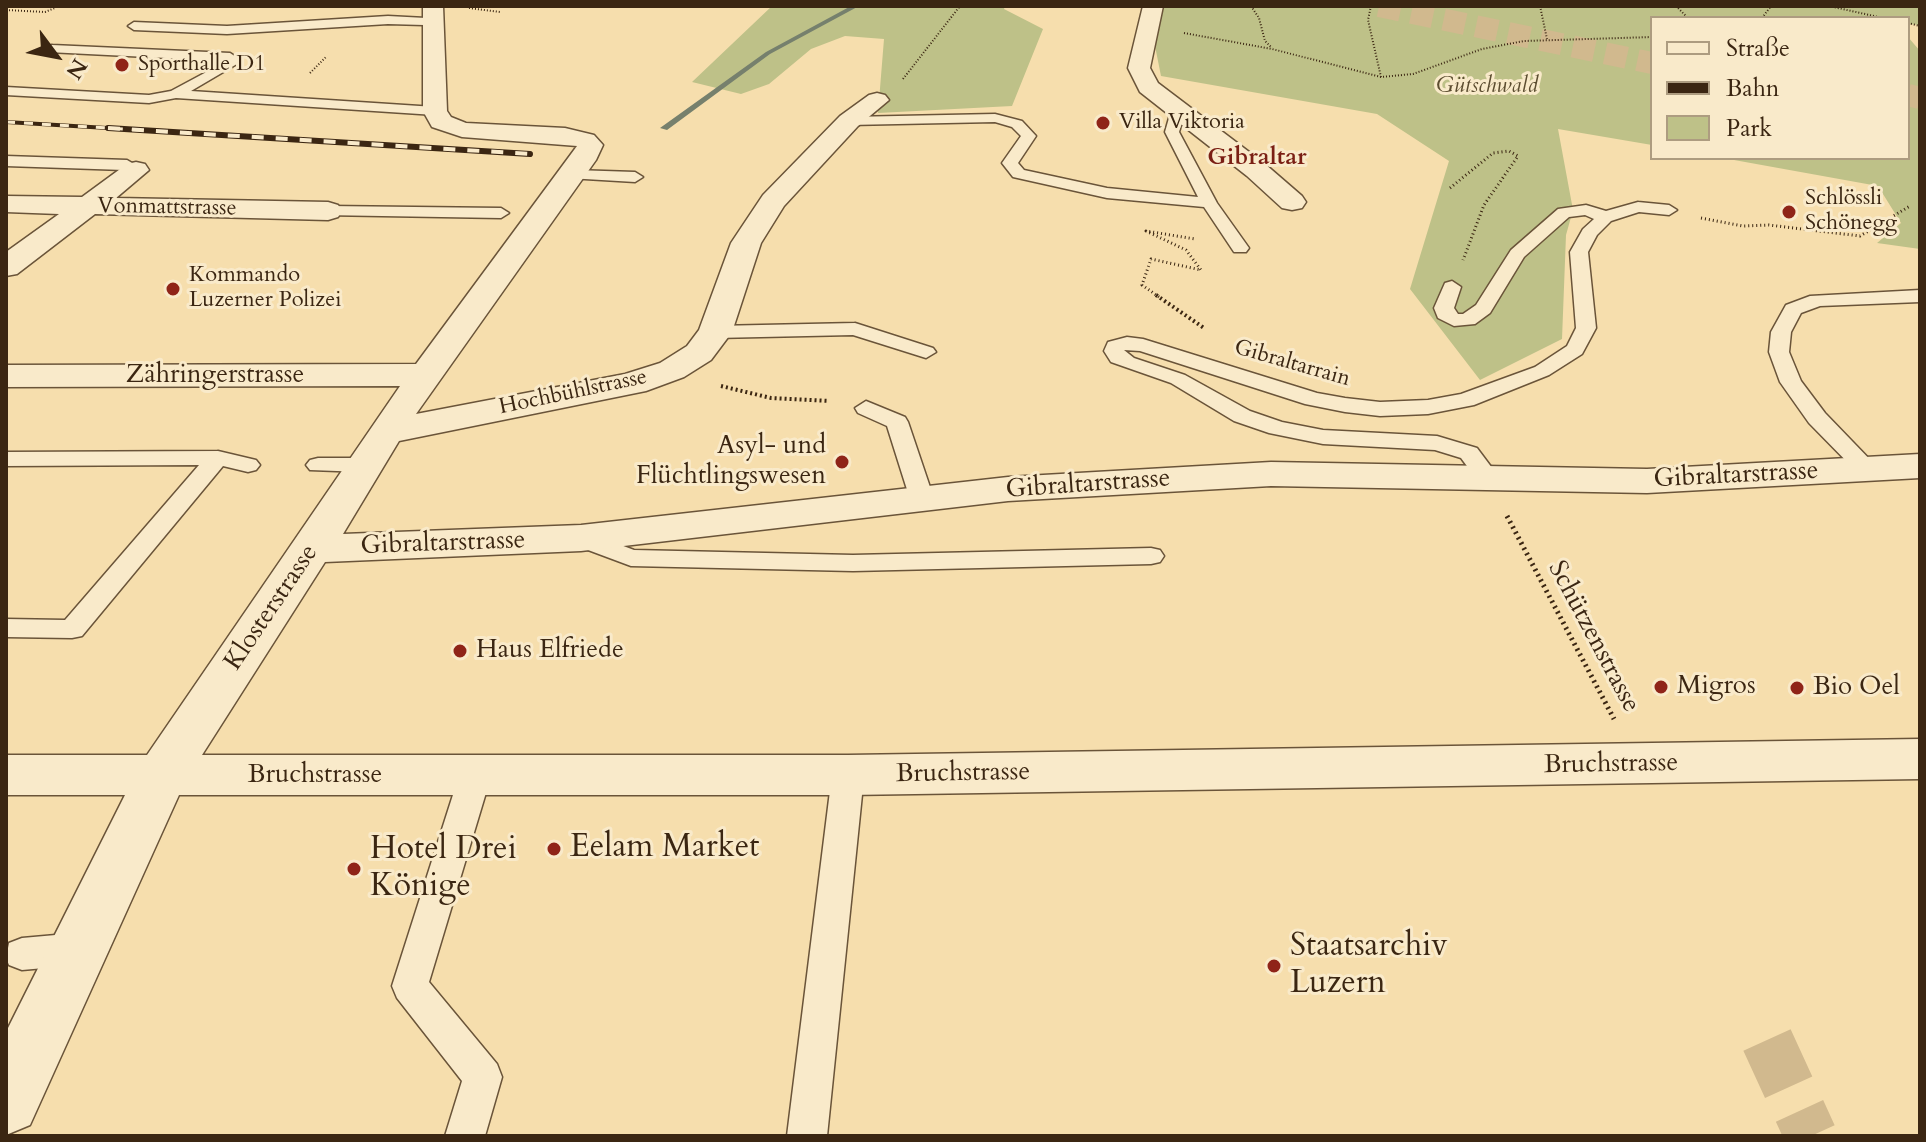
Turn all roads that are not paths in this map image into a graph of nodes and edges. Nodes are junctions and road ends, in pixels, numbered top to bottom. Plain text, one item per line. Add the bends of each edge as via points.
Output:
1 (398, 6) edge
2 (1152, 13) edge
3 (434, 16) edge
4 (388, 20) junction
5 (134, 26) dead end
6 (52, 49) dead end
7 (9, 84) edge
8 (175, 94) junction
9 (877, 100) road end
10 (435, 111) junction
11 (1178, 111) junction
12 (849, 121) junction
13 (6, 161) edge
14 (136, 170) joint
15 (574, 175) junction
16 (635, 177) dead end
17 (1292, 202) dead end
18 (1209, 203) junction
19 (6, 204) edge
20 (88, 206) junction
21 (1669, 210) road end
22 (328, 211) joint
23 (501, 213) dead end
24 (1605, 217) junction
25 (1240, 248) road end
26 (6, 267) edge
27 (1452, 287) road end
28 (1920, 296) edge
29 (715, 332) junction
30 (926, 352) dead end
31 (425, 375) junction
32 (6, 376) edge
33 (866, 408) dead end
34 (374, 448) junction
35 (218, 458) junction
36 (6, 459) edge
37 (248, 465) dead end
38 (318, 465) dead end
39 (1920, 466) edge
40 (1867, 469) junction
41 (1486, 476) junction
42 (922, 499) junction
43 (581, 538) junction
44 (312, 549) junction
45 (1151, 556) dead end
46 (6, 628) edge
47 (1914, 767) edge
48 (6, 775) edge
49 (848, 775) junction
50 (161, 776) junction
51 (475, 776) junction
52 (6, 1102) edge
53 (465, 1136) edge
54 (807, 1136) edge

1 - 4 lane
2 - 11 street via 1139,68 1159,98
3 - 4 lane via 426,22
3 - 10 street
4 - 5 lane via 227,30
6 - 8 lane via 236,61
7 - 8 lane via 149,99
8 - 10 lane
9 - 12 street, Hochbühlstrasse
10 - 15 street, Klosterstrasse via 441,122 462,130 585,140 590,145
11 - 17 street
11 - 18 lane via 1172,132
12 - 18 lane via 995,118 1017,124 1029,136 1010,163 1019,174 1107,193
12 - 29 street, Hochbühlstrasse via 773,201 746,243
13 - 14 lane via 127,165
14 - 20 street
15 - 16 lane
15 - 31 street, Klosterstrasse
18 - 25 lane
19 - 20 street, Vonmattstrasse
20 - 22 street, Vonmattstrasse
20 - 26 street
21 - 24 lane via 1638,207
22 - 23 lane
24 - 27 lane via 1586,210 1564,213 1517,254 1483,309 1468,320 1445,314
24 - 41 lane, Gibraltarrain via 1579,252 1586,328 1575,350 1542,371 1466,400 1380,409 1345,405 1143,345 1115,346 1118,358 1178,379 1242,416 1323,437 1437,443 1469,453
28 - 40 lane, Gibraltarstrasse via 1817,300 1793,309 1781,332 1779,352 1791,382 1817,418
29 - 30 lane via 855,329
29 - 34 street, Hochbühlstrasse via 699,353 672,370
31 - 32 street, Zähringerstrasse
31 - 34 street, Klosterstrasse
33 - 42 lane via 897,422
34 - 38 lane
34 - 44 street, Klosterstrasse
35 - 36 lane
35 - 37 lane
35 - 46 lane via 72,629
39 - 40 street, Gibraltarstrasse
40 - 41 street, Gibraltarstrasse via 1647,481
41 - 42 street, Gibraltarstrasse via 1271,474
42 - 43 street, Gibraltarstrasse
43 - 44 street, Gibraltarstrasse
43 - 45 lane via 631,558 853,563
44 - 50 street, Klosterstrasse
47 - 49 street, Bruchstrasse via 1638,765
48 - 50 street, Bruchstrasse
49 - 51 street, Bruchstrasse
49 - 54 lane
50 - 51 street, Bruchstrasse
50 - 52 street, Klosterstrasse via 50,951
51 - 53 lane via 410,986 483,1077

